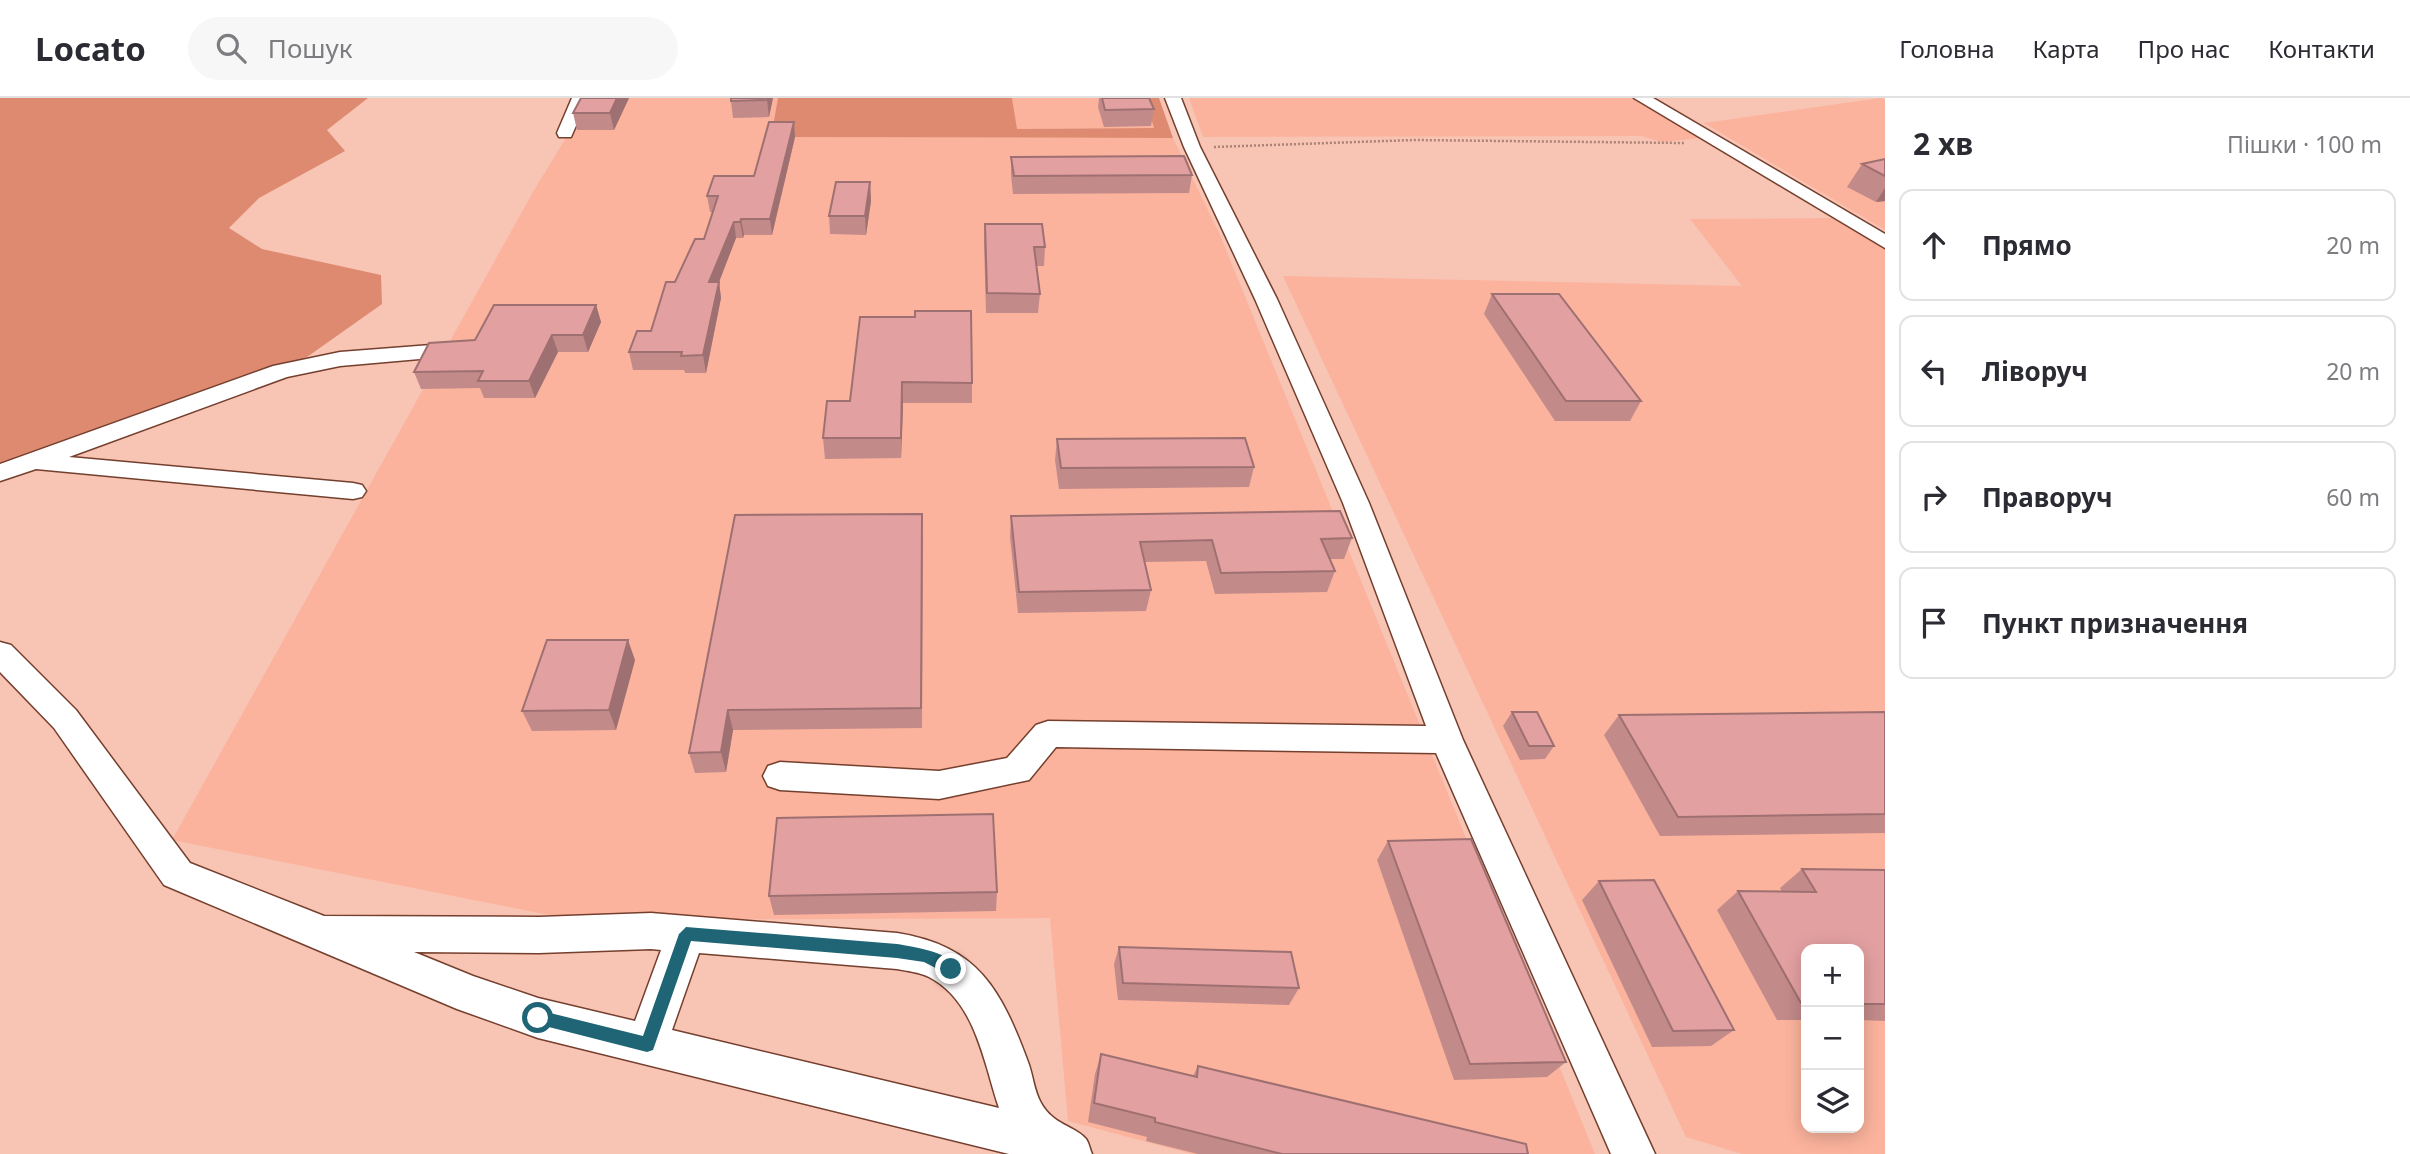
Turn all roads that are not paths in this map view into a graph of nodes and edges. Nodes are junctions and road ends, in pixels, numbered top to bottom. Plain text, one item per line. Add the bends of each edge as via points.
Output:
1 (580, 98) edge
2 (1173, 98) edge
3 (1643, 98) edge
4 (565, 133) dead end
5 (1885, 242) edge
6 (457, 350) edge
7 (32, 462) junction
8 (0, 472) edge
9 (353, 491) dead end
10 (0, 653) edge
11 (1447, 740) junction
12 (780, 776) dead end
13 (324, 934) junction
14 (686, 934) junction
15 (647, 1045) junction
16 (1058, 1147) edge
17 (1633, 1154) edge

1 - 4 street
2 - 11 street via 1356,503
3 - 5 street
6 - 7 street via 340,359 290,369
7 - 8 street
7 - 9 street
10 - 13 street via 65,719 177,874
11 - 12 street via 1048,734 1017,770 939,785
11 - 17 street
13 - 14 street
13 - 15 street via 471,995 538,1018
14 - 15 street
14 - 16 street via 897,951 926,956 951,969 996,1031 1028,1123
15 - 16 street

